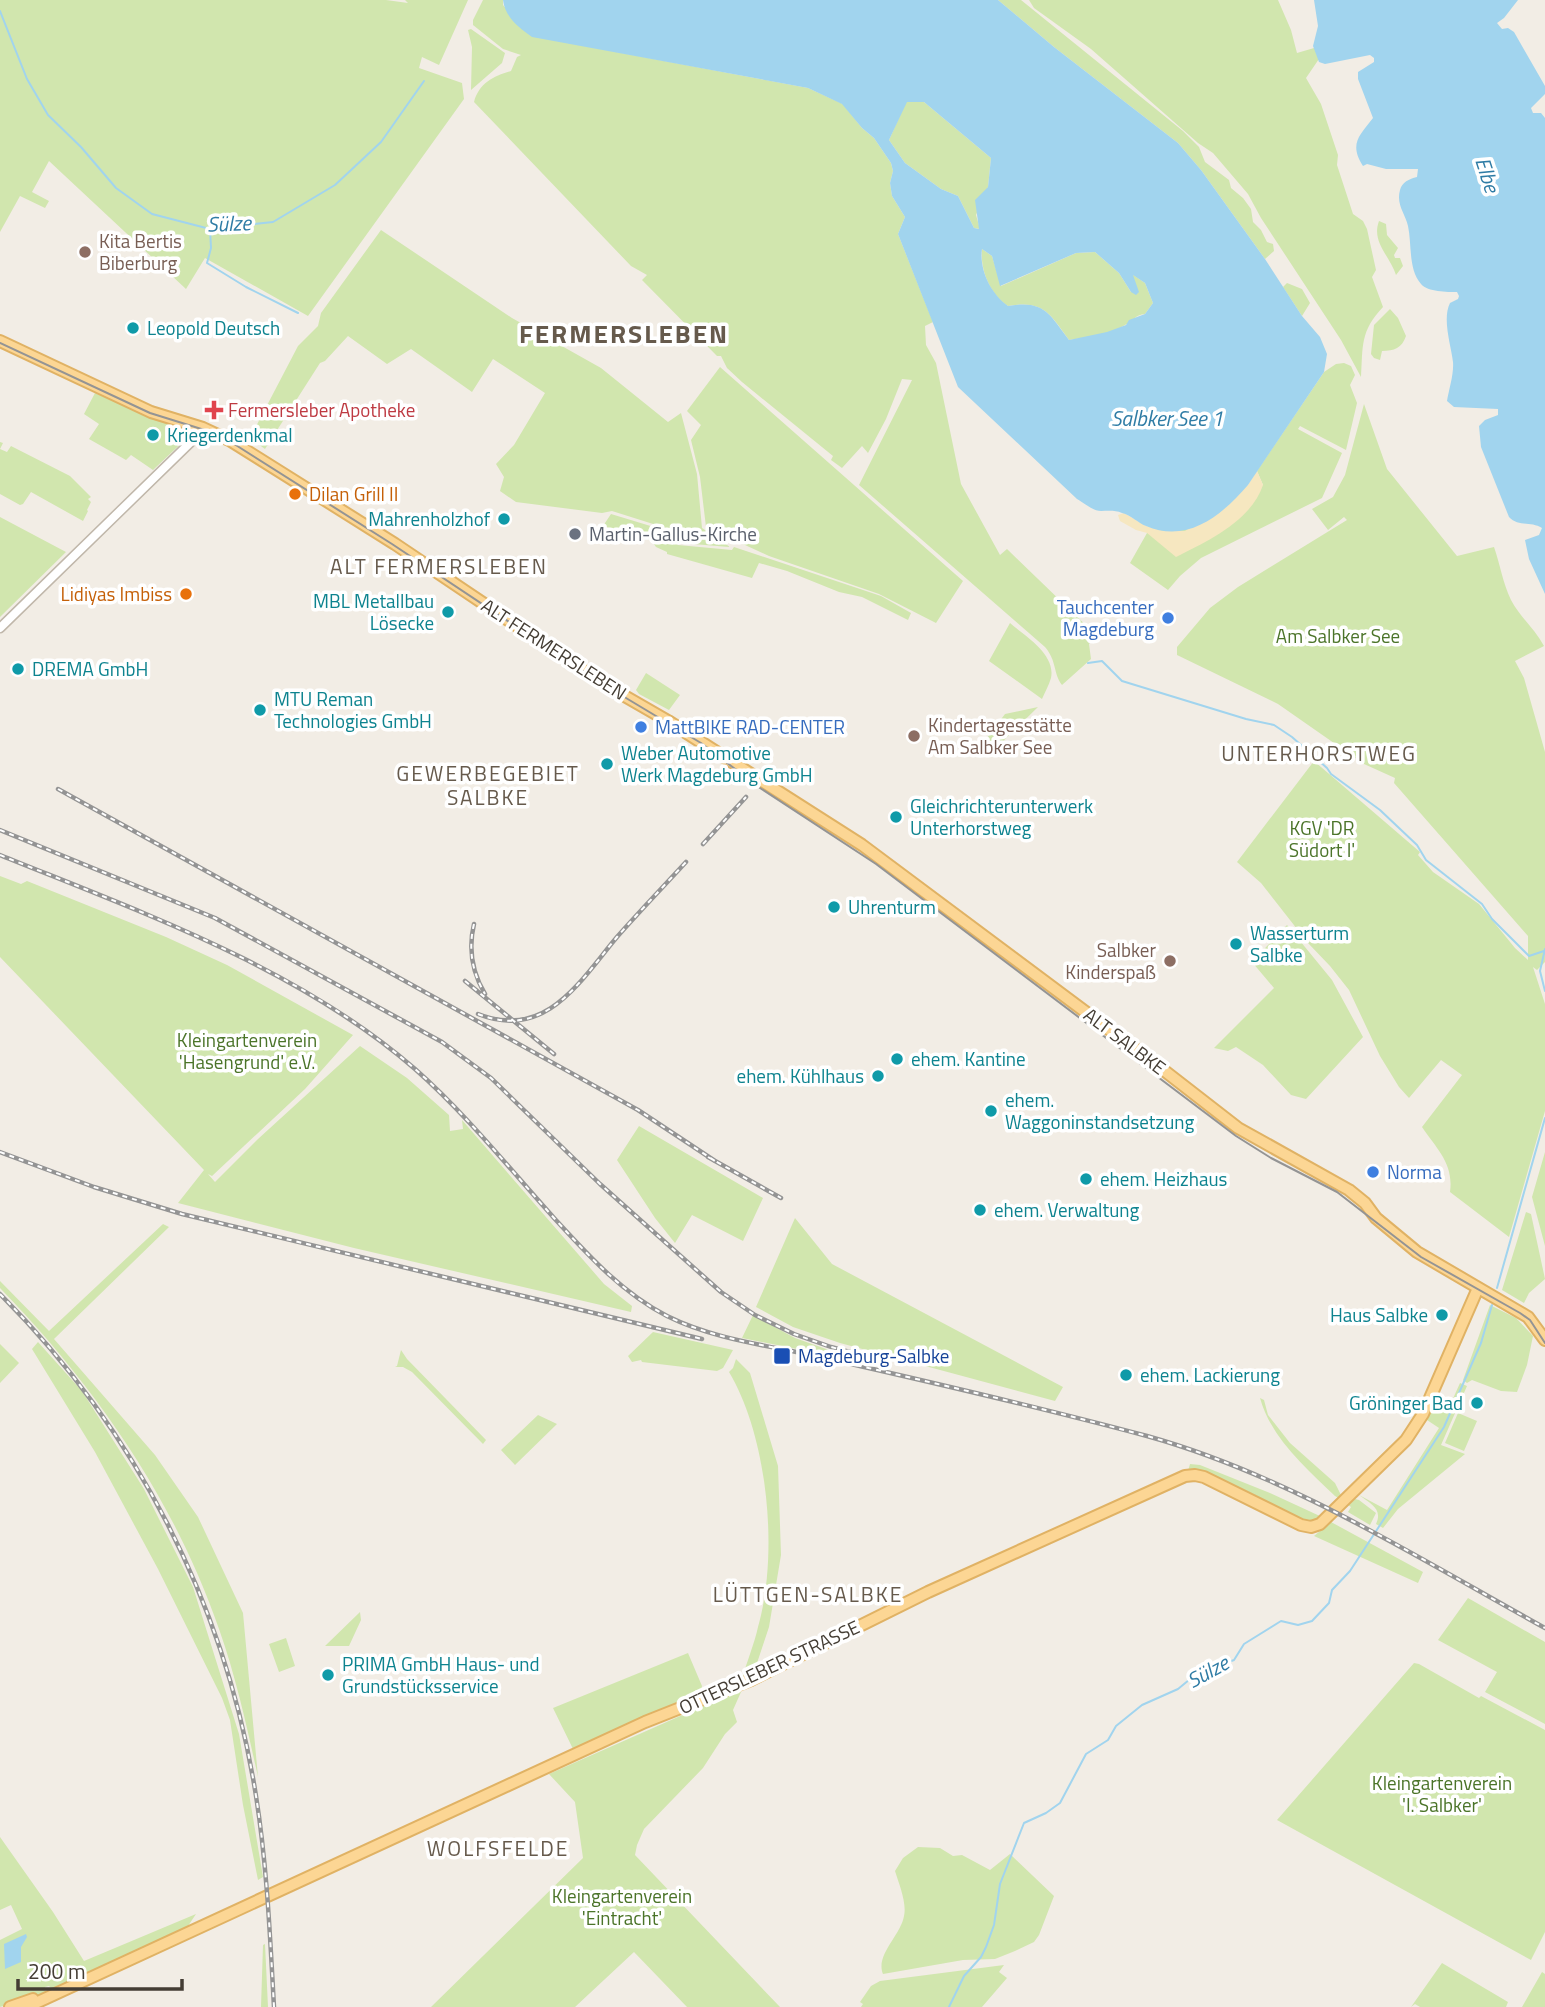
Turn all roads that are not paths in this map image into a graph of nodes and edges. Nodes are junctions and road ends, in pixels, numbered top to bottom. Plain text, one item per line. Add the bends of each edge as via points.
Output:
1 (0, 341) edge
2 (203, 428) junction
3 (0, 628) edge
4 (701, 742) joint
5 (1478, 1288) junction
6 (1545, 1340) edge
7 (46, 1997) junction
8 (10, 2007) edge
9 (27, 2007) edge

1 - 2 main road, ALT FERMERSLEBEN via 150,412
2 - 3 street
2 - 4 main road, ALT FERMERSLEBEN via 242,447 589,675
4 - 5 main road, ALT SALBKE via 884,859 1228,1121 1349,1190 1417,1252
5 - 6 main road, ALT SALBKE via 1528,1317
5 - 7 main road, OTTERSLEBER STRASSE via 1412,1433 1318,1525 1293,1522 1202,1476 1185,1476 949,1583 751,1680 635,1727
7 - 8 main road
7 - 9 main road

